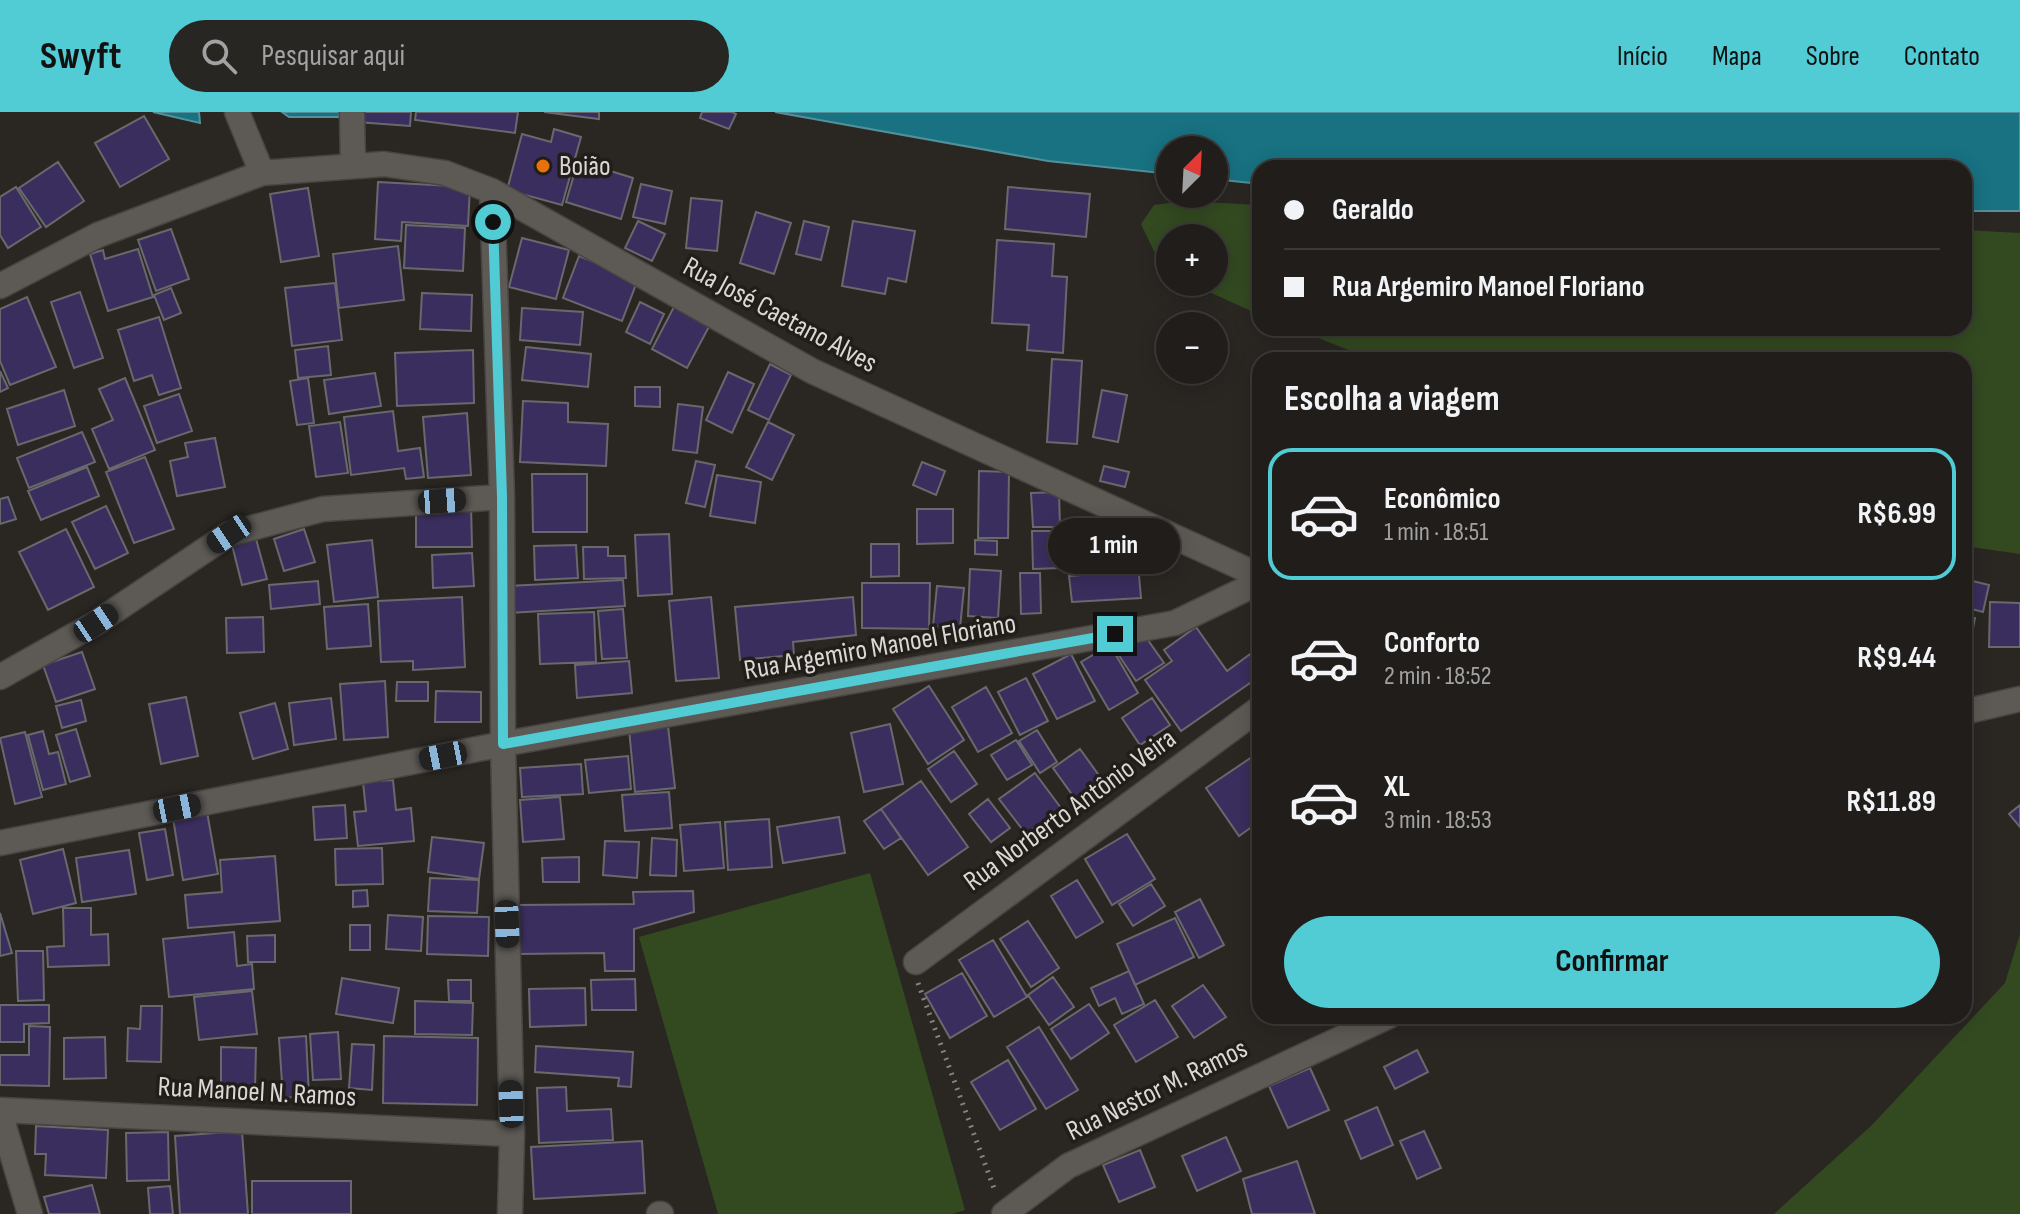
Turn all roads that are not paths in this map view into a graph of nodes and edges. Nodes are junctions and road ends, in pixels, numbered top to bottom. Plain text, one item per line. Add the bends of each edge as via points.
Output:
1 (237, 112) edge
2 (352, 112) edge
3 (353, 166) junction
4 (262, 173) junction
5 (492, 191) junction
6 (0, 286) edge
7 (502, 497) junction
8 (1252, 572) edge
9 (1252, 586) edge
10 (0, 677) edge
11 (2020, 699) edge
12 (1972, 710) edge
13 (1252, 714) edge
14 (503, 744) junction
15 (0, 843) edge
16 (916, 962) road end
17 (1372, 1024) edge
18 (0, 1112) edge
19 (512, 1134) junction
20 (1001, 1207) edge
21 (30, 1214) edge
22 (510, 1214) edge

1 - 4 street
2 - 3 street
3 - 4 street, Rua José Caetano Alves
3 - 5 street, Rua José Caetano Alves via 384,164 445,173
4 - 6 street, Rua José Caetano Alves via 98,235
5 - 7 street
5 - 8 street, Rua José Caetano Alves via 812,371
7 - 10 street via 323,509 229,534 96,623
7 - 14 street
9 - 14 street, Rua Argemiro Manoel Floriano via 1175,623
11 - 12 street
13 - 16 street, Rua Norberto Antônio Veira
14 - 15 street, Rua Argemiro Manoel Floriano
14 - 19 street
17 - 20 street, Rua Nestor M. Ramos via 1068,1166
18 - 19 street, Rua Manoel N. Ramos
18 - 21 street
19 - 22 street

